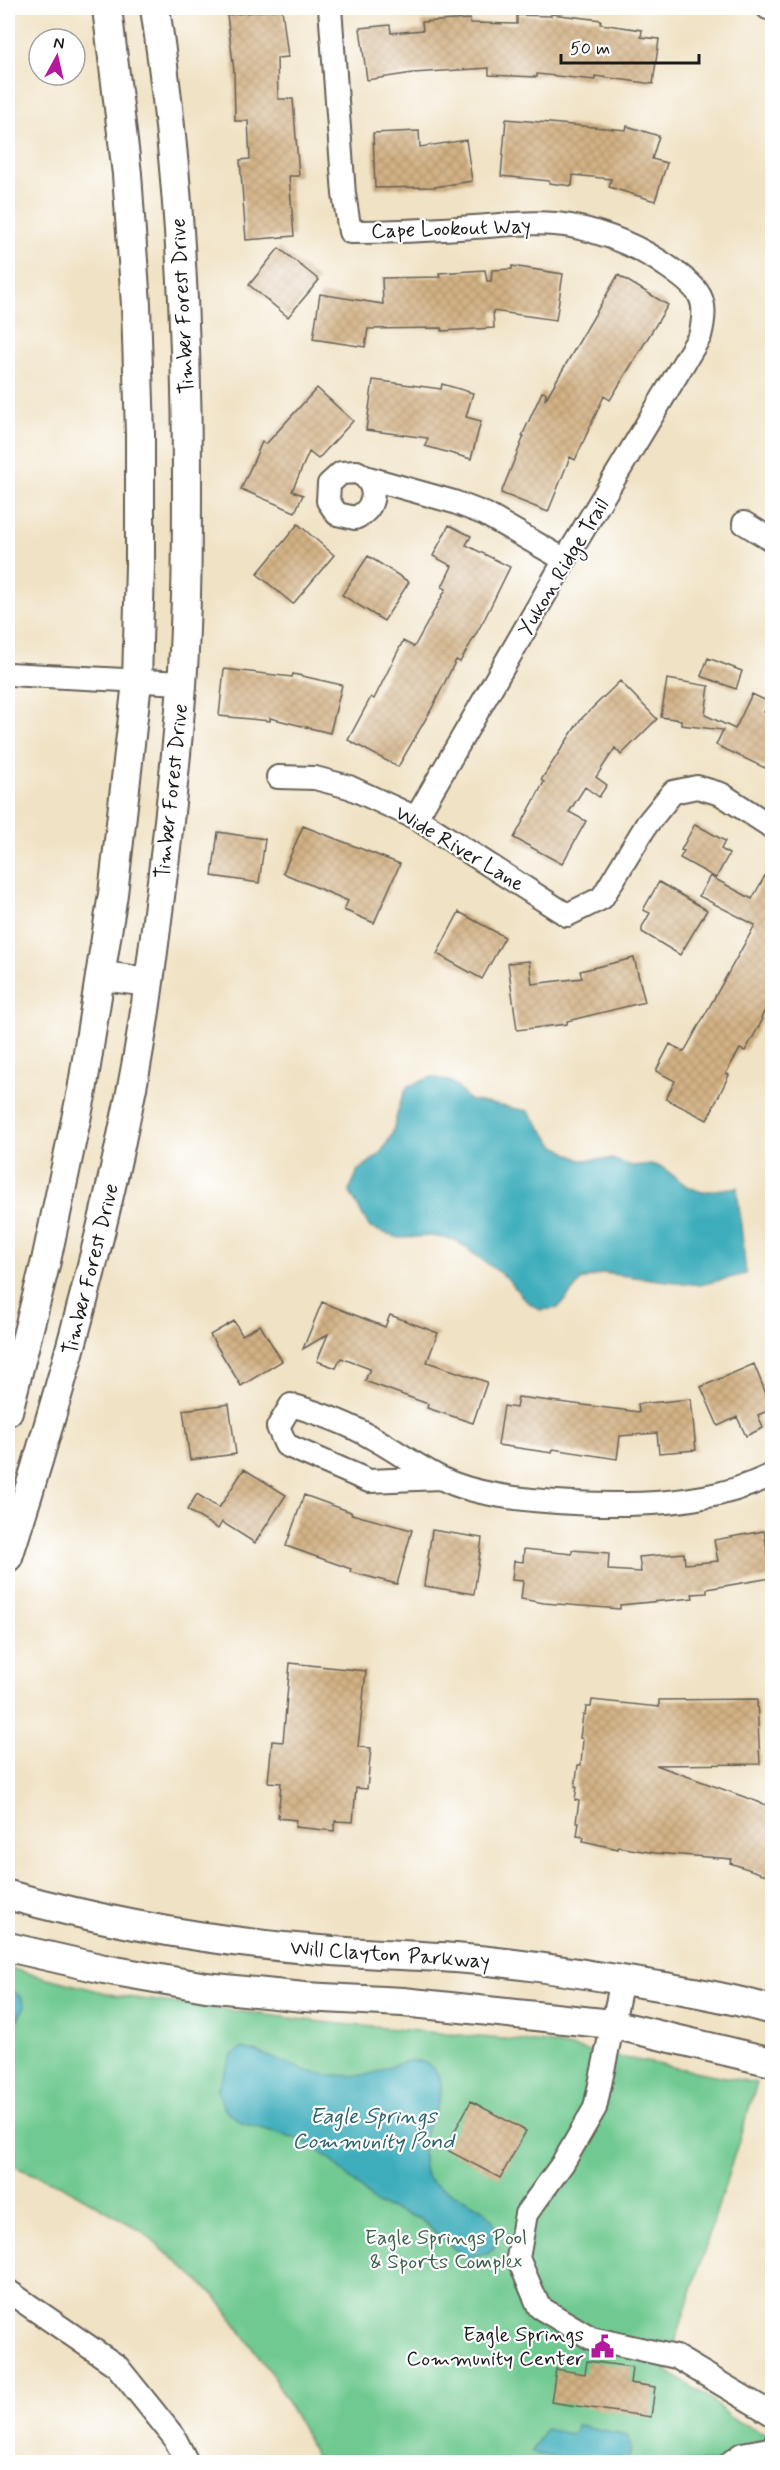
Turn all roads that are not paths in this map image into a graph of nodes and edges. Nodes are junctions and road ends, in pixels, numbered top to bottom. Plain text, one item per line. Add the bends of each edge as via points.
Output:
1 (107, 8) edge
2 (155, 8) edge
3 (330, 8) edge
4 (705, 315) joint
5 (365, 477) dead end
6 (744, 523) dead end
7 (772, 540) edge
8 (565, 561) junction
9 (8, 674) edge
10 (137, 682) junction
11 (182, 683) junction
12 (278, 777) dead end
13 (416, 818) junction
14 (772, 827) edge
15 (102, 976) junction
16 (149, 982) junction
17 (8, 1411) edge
18 (772, 1475) edge
19 (440, 1478) junction
20 (8, 1557) edge
21 (8, 1895) edge
22 (8, 1947) edge
23 (622, 1980) junction
24 (772, 2010) edge
25 (612, 2024) junction
26 (772, 2062) edge
27 (8, 2291) edge
28 (772, 2414) edge
29 (771, 2447) edge
30 (187, 2463) edge
31 (731, 2463) edge

1 - 10 main road via 127,174 136,305 141,565
2 - 11 main road, Timber Forest Drive via 175,168 184,301 187,567
3 - 4 street, Cape Lookout Way via 350,232 528,223 570,225 619,240 664,263 696,286
4 - 8 street, Yukon Ridge Trail via 700,336
5 - 8 street via 470,508
6 - 7 street
8 - 13 street, Yukon Ridge Trail
9 - 10 street
10 - 11 street
10 - 15 main road
11 - 16 main road, Timber Forest Drive
12 - 13 street, Wide River Lane via 315,778 349,787
13 - 14 street, Wide River Lane via 567,915 602,898 647,824 673,792 697,787 721,795
15 - 16 main road
15 - 17 main road via 46,1261
16 - 20 main road, Timber Forest Drive via 129,1105 92,1273 51,1424
18 - 19 street via 701,1498 614,1503 493,1494
19 - 19 street via 332,1417 291,1405 278,1427 286,1445 369,1481
21 - 23 main road, Will Clayton Parkway via 109,1921 224,1940 545,1966
22 - 25 main road via 206,1988 425,2004
23 - 24 main road, Will Clayton Parkway via 738,2000
23 - 25 street
25 - 26 main road
25 - 28 street via 595,2108 563,2163 526,2214 518,2258 539,2307 591,2338 676,2357
27 - 30 street via 117,2366 174,2437
29 - 31 street via 742,2454

